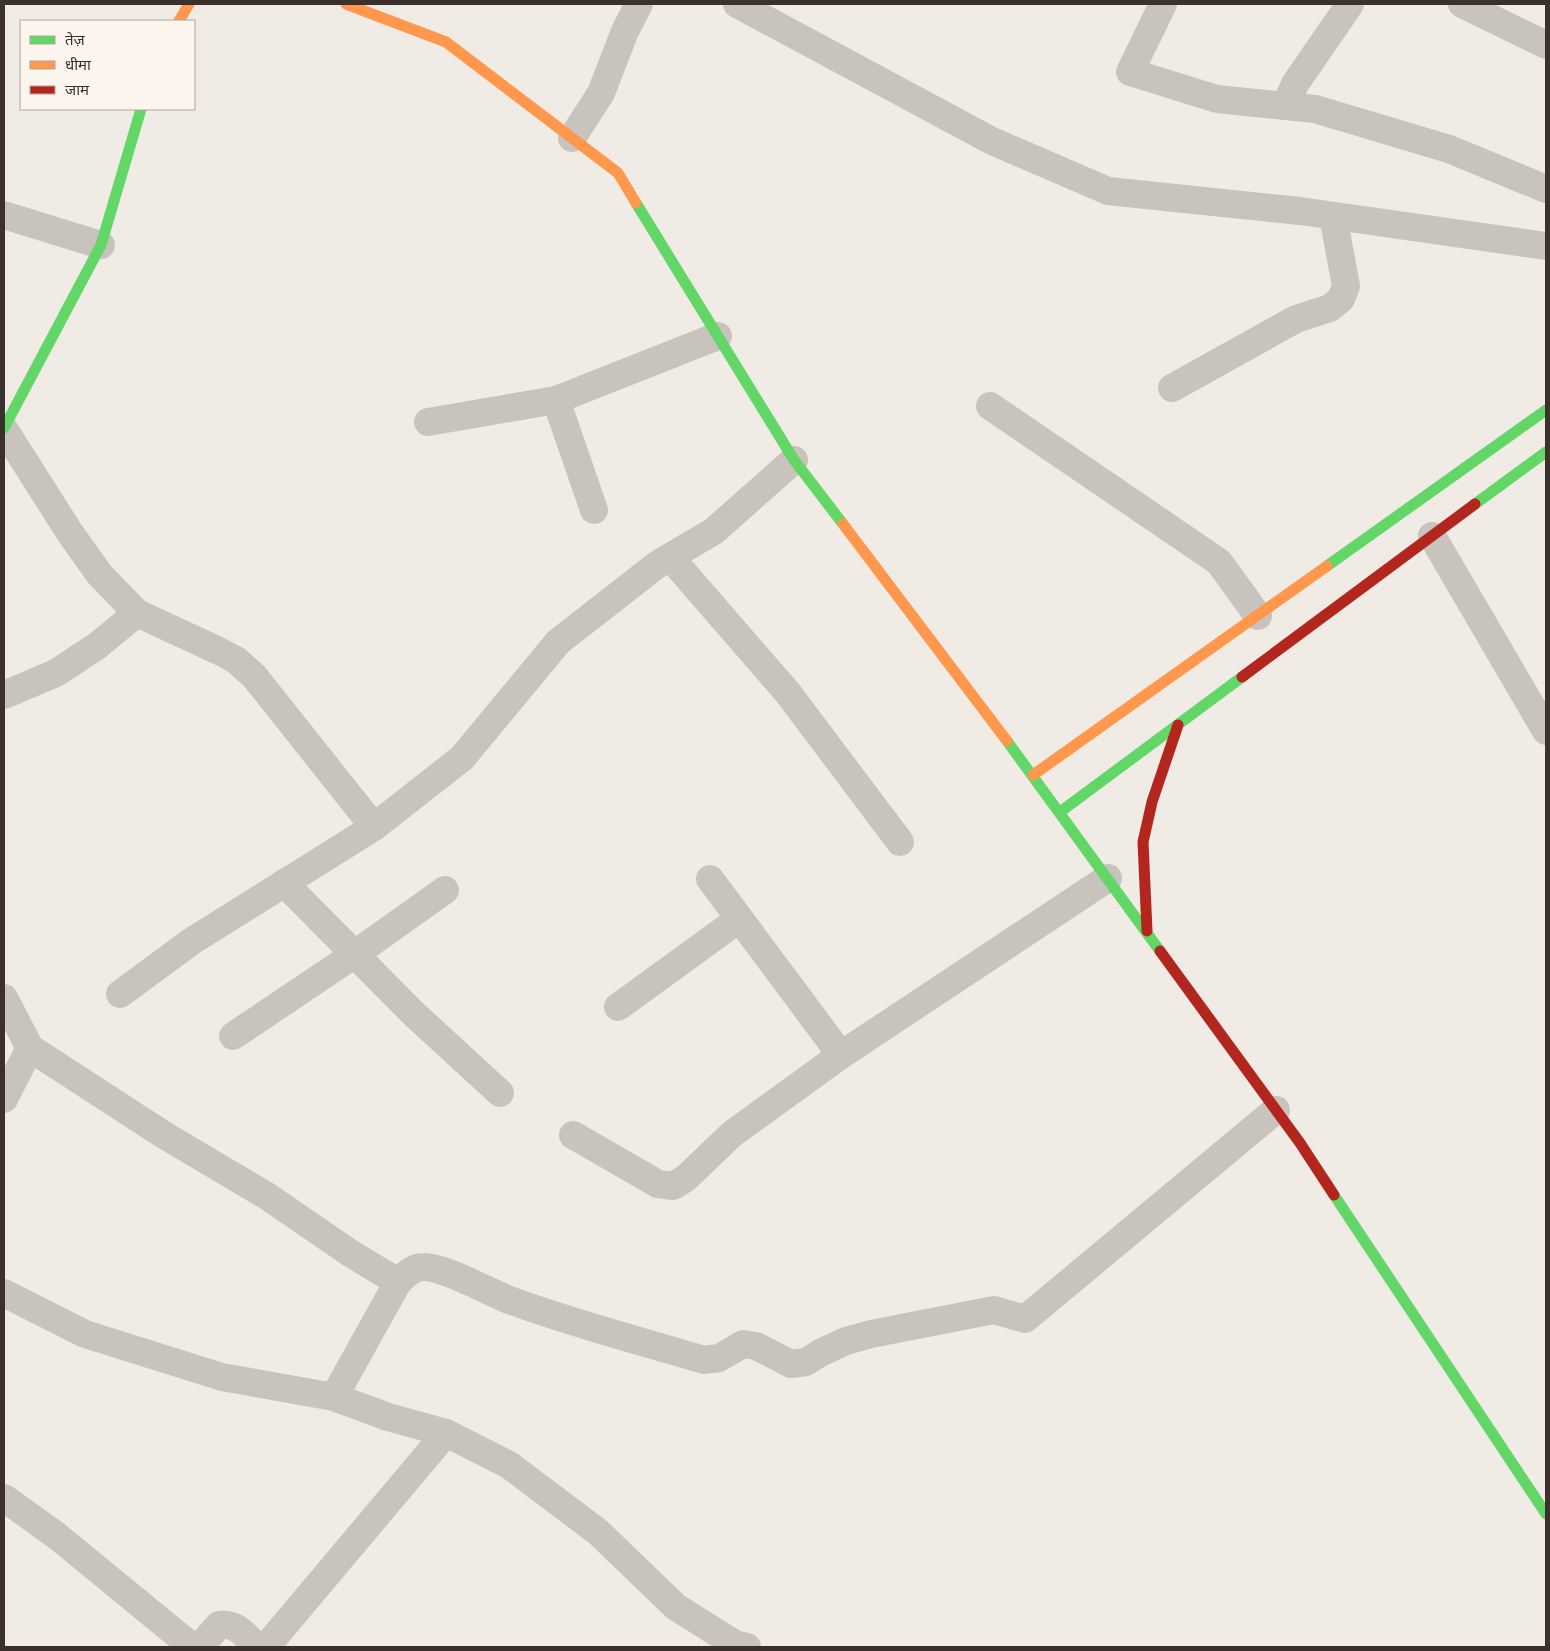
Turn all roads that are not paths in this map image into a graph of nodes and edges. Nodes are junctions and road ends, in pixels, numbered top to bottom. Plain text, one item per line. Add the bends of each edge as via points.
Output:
1 (189, 4) edge
2 (346, 4) edge
3 (639, 4) edge
4 (737, 4) edge
5 (1163, 4) edge
6 (1350, 4) edge
7 (1462, 4) edge
8 (181, 20) edge
9 (1546, 45) edge
10 (1285, 106) junction
11 (141, 110) edge
12 (572, 138) junction
13 (1546, 189) edge
14 (4, 215) edge
15 (1332, 216) junction
16 (101, 245) junction
17 (1546, 246) edge
18 (718, 336) junction
19 (1172, 388) dead end
20 (556, 400) junction
21 (990, 406) dead end
22 (1546, 410) edge
23 (428, 422) dead end
24 (4, 429) edge
25 (1546, 452) edge
26 (794, 460) junction
27 (594, 510) dead end
28 (1432, 536) junction
29 (670, 557) junction
30 (137, 613) junction
31 (1258, 616) junction
32 (4, 695) edge
33 (1178, 725) junction
34 (1546, 731) edge
35 (1033, 775) junction
36 (1060, 812) junction
37 (374, 827) junction
38 (900, 842) dead end
39 (1108, 878) junction
40 (710, 879) dead end
41 (284, 883) junction
42 (445, 890) dead end
43 (739, 919) junction
44 (1147, 931) junction
45 (355, 954) junction
46 (120, 994) dead end
47 (4, 998) edge
48 (618, 1007) dead end
49 (233, 1036) dead end
50 (30, 1048) junction
51 (841, 1055) junction
52 (500, 1093) dead end
53 (4, 1099) edge
54 (1276, 1110) junction
55 (573, 1135) dead end
56 (398, 1282) junction
57 (4, 1293) edge
58 (334, 1397) junction
59 (446, 1433) junction
60 (4, 1498) edge
61 (1546, 1514) edge
62 (197, 1647) edge
63 (257, 1647) edge
64 (266, 1647) edge
65 (747, 1647) edge

1 - 8 main road
2 - 12 main road via 446,42
3 - 12 street via 601,93
4 - 15 street via 992,141 1108,191
5 - 10 street via 1130,72 1217,99
6 - 10 street via 1296,84
7 - 9 street
10 - 13 street via 1314,110 1449,149
11 - 16 main road
12 - 18 main road via 618,173
14 - 16 street
15 - 17 street
15 - 19 street via 1346,286 1341,299 1330,308 1296,319
16 - 24 main road
18 - 20 street
18 - 26 main road
20 - 23 street
20 - 27 street
21 - 31 street via 1219,562
22 - 31 main road
24 - 30 street via 100,575
25 - 28 main road
26 - 29 street via 714,531
26 - 35 main road
28 - 33 main road
28 - 34 street
29 - 37 street via 558,642 462,758
29 - 38 street via 788,693
30 - 32 street via 97,646 56,672
30 - 37 street via 236,660 254,676
31 - 35 main road
33 - 36 main road
33 - 44 main road via 1152,802 1143,842
35 - 36 main road
36 - 39 main road
37 - 41 street
39 - 44 main road
39 - 51 street
40 - 43 street
41 - 45 street
41 - 46 street via 192,941
42 - 45 street
43 - 48 street
43 - 51 street
44 - 54 main road
45 - 49 street
45 - 52 street
47 - 50 street
50 - 53 street
50 - 56 street
51 - 55 street via 732,1134 686,1178 673,1186 658,1184
54 - 56 street via 1025,1319 994,1310 870,1334 846,1341 806,1362 791,1364 756,1346 742,1344 719,1358 704,1360 553,1315 437,1269 423,1267 410,1271
54 - 61 main road
56 - 58 street
57 - 58 street via 94,1337 222,1377
58 - 59 street via 388,1417
59 - 64 street
59 - 65 street via 509,1466 598,1532 676,1607 735,1644
60 - 62 street via 57,1536 183,1640
62 - 63 street via 219,1625 228,1623 237,1627

